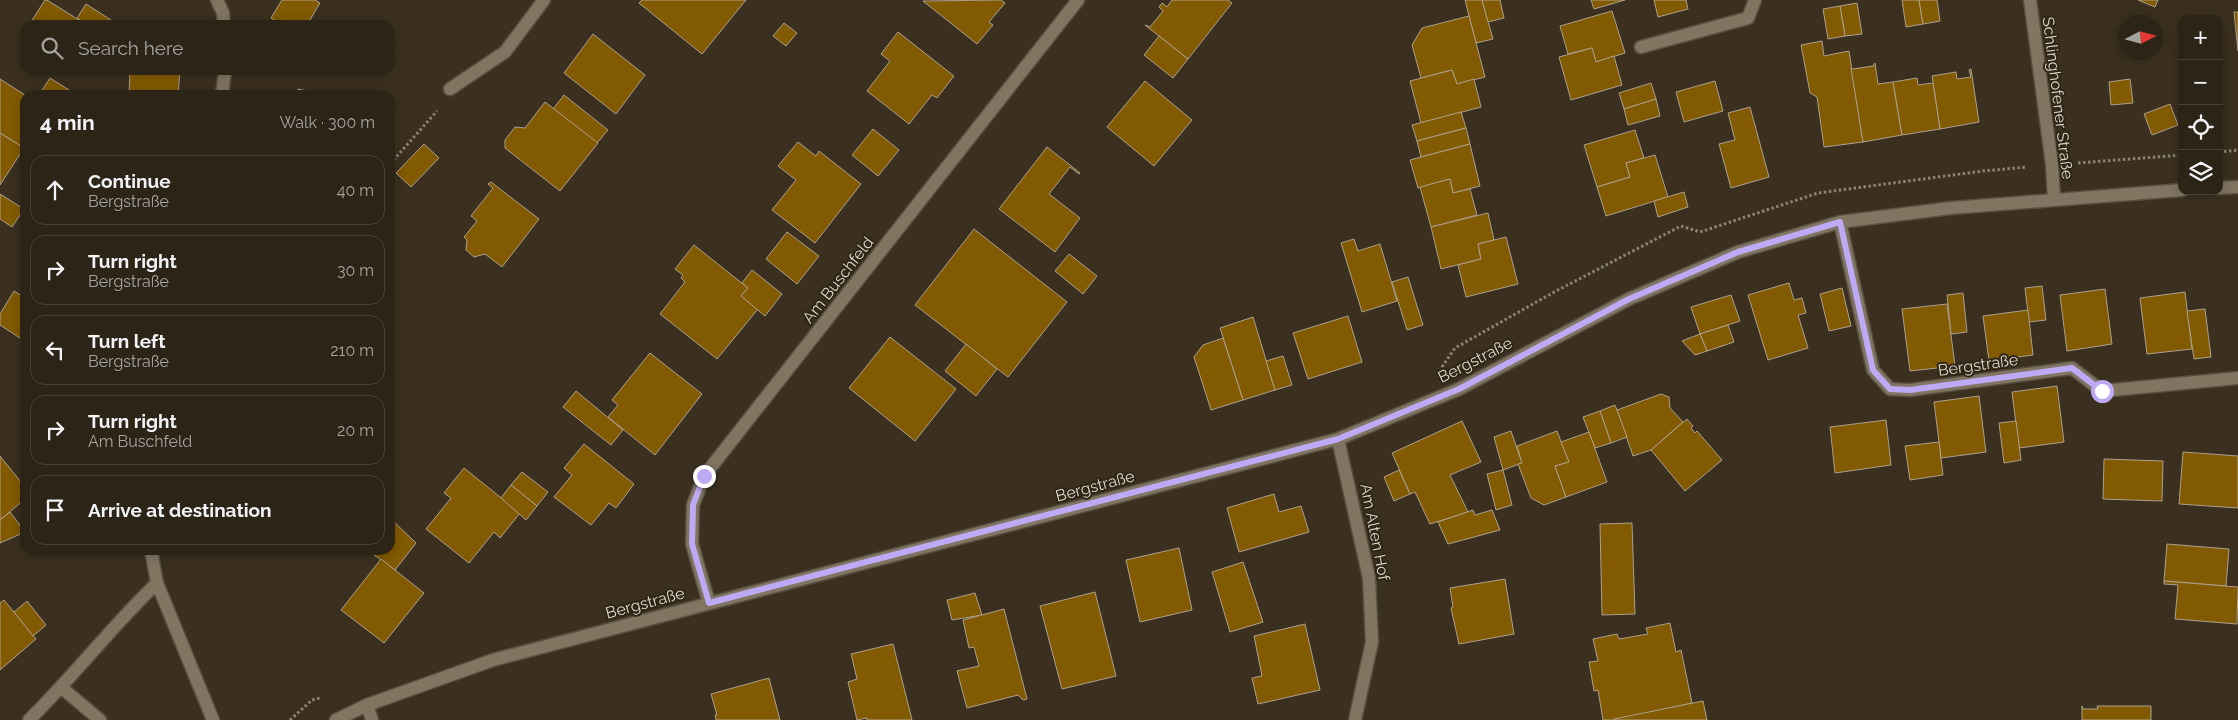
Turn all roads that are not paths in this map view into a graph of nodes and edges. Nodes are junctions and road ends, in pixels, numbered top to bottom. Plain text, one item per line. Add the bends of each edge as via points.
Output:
1 (217, 0) edge
2 (544, 0) edge
3 (1078, 0) edge
4 (1755, 0) edge
5 (2030, 0) edge
6 (224, 20) edge
7 (1641, 47) dead end
8 (224, 75) edge
9 (450, 89) road end
10 (223, 90) edge
11 (2238, 187) edge
12 (2223, 188) edge
13 (2178, 190) edge
14 (2054, 199) junction
15 (1840, 222) junction
16 (2238, 378) edge
17 (1338, 439) junction
18 (152, 555) edge
19 (157, 582) junction
20 (709, 603) junction
21 (62, 688) junction
22 (367, 705) junction
23 (30, 720) edge
24 (100, 720) edge
25 (212, 720) edge
26 (336, 720) edge
27 (372, 720) edge
28 (1355, 720) edge

1 - 6 street
2 - 9 street via 505,52
3 - 20 street, Am Buschfeld via 704,476 693,505 692,544
4 - 7 street via 1748,18
5 - 14 street, Schlinghofener Straße
8 - 10 street
11 - 12 street
13 - 14 street, Bergstraße
14 - 15 street, Bergstraße
15 - 16 street, Bergstraße via 1873,370 1890,389 1910,390 2072,368 2102,391
15 - 17 street, Bergstraße via 1729,256 1629,299 1459,389
17 - 20 street, Bergstraße
17 - 28 street, Am Alten Hof via 1370,578 1372,642
18 - 19 street
19 - 21 street via 124,614
19 - 25 street
20 - 22 street, Bergstraße via 493,660
21 - 23 street
21 - 24 street
22 - 26 street, Bergstraße
22 - 27 street

